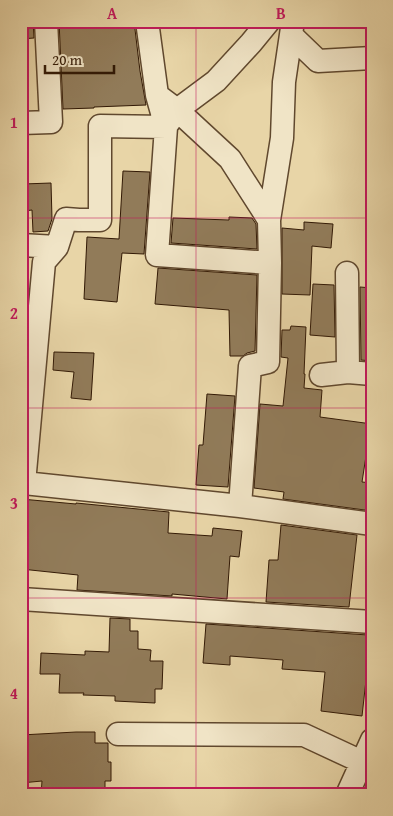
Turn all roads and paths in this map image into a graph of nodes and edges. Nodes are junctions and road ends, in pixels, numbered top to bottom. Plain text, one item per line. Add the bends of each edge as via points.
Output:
1 (46, 21) edge
2 (147, 21) edge
3 (268, 21) edge
4 (292, 28) edge
5 (372, 58) edge
6 (171, 119) junction
7 (21, 122) edge
8 (269, 220) junction
9 (21, 245) edge
10 (57, 247) junction
11 (270, 263) junction
12 (347, 273) dead end
13 (348, 372) junction
14 (321, 374) dead end
15 (372, 374) edge
16 (23, 484) edge
17 (240, 506) junction
18 (372, 524) edge
19 (21, 599) edge
20 (372, 622) edge
21 (118, 734) dead end
22 (372, 740) edge
23 (362, 762) junction
24 (347, 795) edge

1 - 7 street via 51,122
2 - 6 street via 157,95
3 - 6 street via 216,81
4 - 5 street via 318,61
4 - 8 street via 284,82 282,138
6 - 8 street via 230,159
6 - 10 street via 100,126 100,220 66,219
6 - 11 street via 157,255
8 - 11 street
9 - 10 street
10 - 16 street via 44,262
11 - 17 street via 268,362 250,366
12 - 13 street
13 - 14 street
13 - 15 street
16 - 17 street
17 - 18 street
19 - 20 street
21 - 23 street via 304,735
22 - 23 street
23 - 24 street

